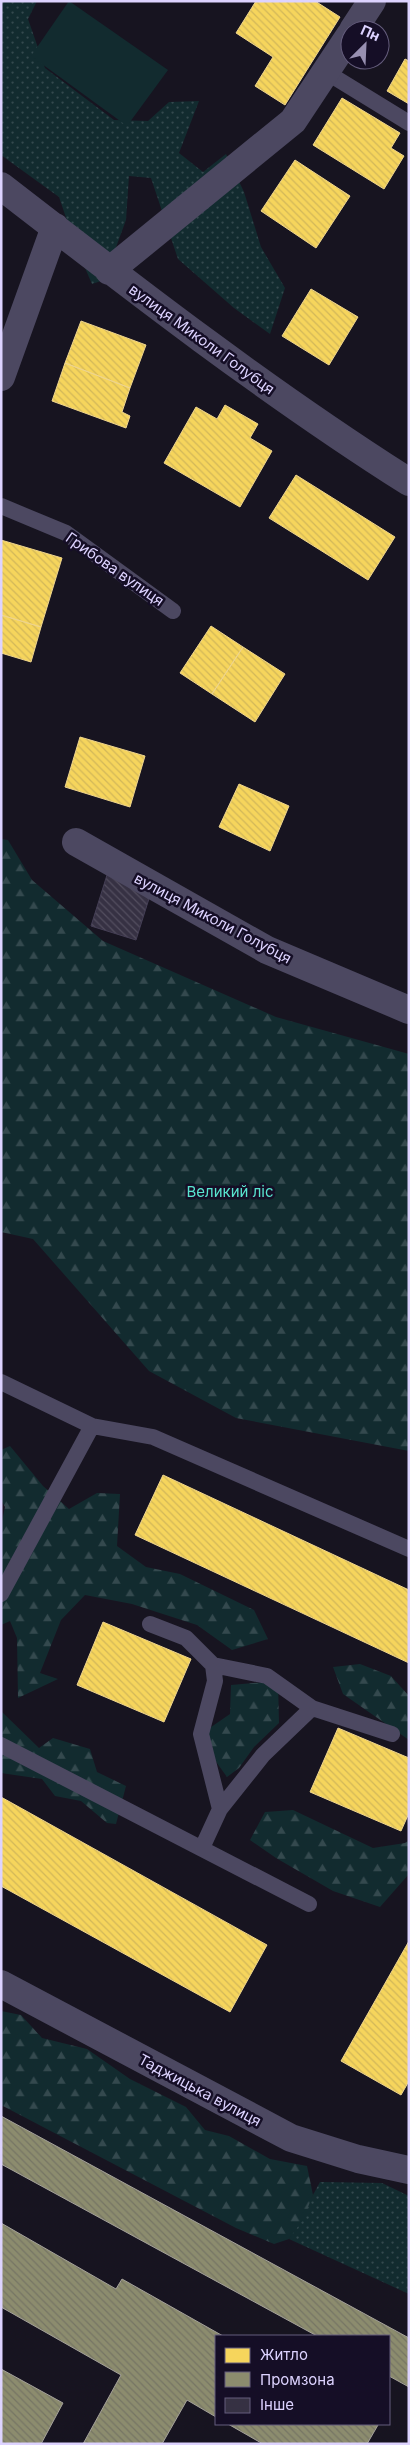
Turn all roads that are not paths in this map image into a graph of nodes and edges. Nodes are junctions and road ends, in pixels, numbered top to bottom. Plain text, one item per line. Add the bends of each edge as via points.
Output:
1 (372, 1) edge
2 (360, 20) edge
3 (340, 50) edge
4 (326, 72) junction
5 (409, 122) edge
6 (1, 186) edge
7 (54, 227) junction
8 (109, 271) junction
9 (1, 377) edge
10 (409, 482) edge
11 (1, 506) edge
12 (173, 611) dead end
13 (76, 842) dead end
14 (409, 1010) edge
15 (1, 1382) edge
16 (92, 1426) junction
17 (409, 1549) edge
18 (1, 1594) edge
19 (150, 1624) dead end
20 (213, 1665) junction
21 (312, 1708) junction
22 (392, 1734) dead end
23 (1, 1745) edge
24 (220, 1809) junction
25 (202, 1848) junction
26 (309, 1904) dead end
27 (1, 1984) edge
28 (409, 2170) edge

1 - 2 street
3 - 4 street
4 - 5 lane
4 - 8 street via 293,120
6 - 7 street, вулиця Миколи Голубця
7 - 8 street, вулиця Миколи Голубця
7 - 9 street
8 - 10 street, вулиця Миколи Голубця via 335,435
11 - 12 lane, Грибова вулиця via 66,533
13 - 14 street, вулиця Миколи Голубця via 266,950
15 - 16 lane
16 - 17 lane via 153,1437
16 - 18 lane
19 - 20 lane via 186,1638
20 - 21 lane via 267,1676
20 - 24 lane via 215,1681 201,1734
21 - 22 lane
21 - 24 lane via 263,1755
23 - 25 lane
24 - 25 lane
25 - 26 lane
27 - 28 street, Таджицька вулиця via 291,2138

